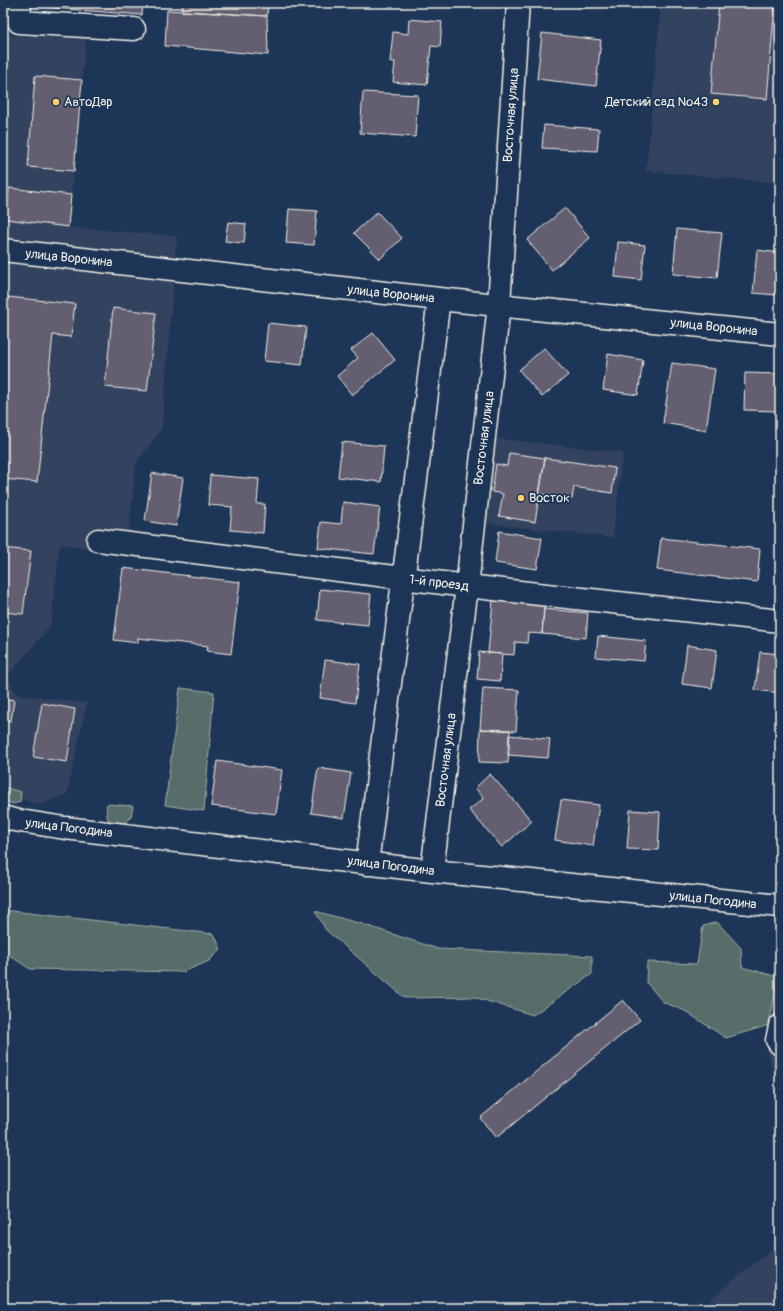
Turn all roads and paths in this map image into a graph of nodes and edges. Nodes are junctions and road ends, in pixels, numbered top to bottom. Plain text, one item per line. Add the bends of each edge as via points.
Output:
1 (20, 3) edge
2 (518, 3) edge
3 (134, 29) dead end
4 (3, 250) edge
5 (439, 299) junction
6 (499, 305) junction
7 (780, 334) edge
8 (98, 540) dead end
9 (403, 578) junction
10 (467, 586) junction
11 (780, 621) edge
12 (3, 817) edge
13 (368, 864) junction
14 (432, 871) junction
15 (780, 906) edge
16 (780, 1026) edge
17 (780, 1044) edge

1 - 3 street via 18,22
2 - 6 street, Восточная улица
4 - 5 street, улица Воронина
5 - 6 street, улица Воронина
5 - 9 street
6 - 7 street, улица Воронина
6 - 10 street, Восточная улица
8 - 9 street, 1-й проезд
9 - 10 street, 1-й проезд
9 - 13 street
10 - 11 street, 1-й проезд
10 - 14 street, Восточная улица
12 - 13 street, улица Погодина via 65,828
13 - 14 street, улица Погодина
14 - 15 street, улица Погодина
16 - 17 street

